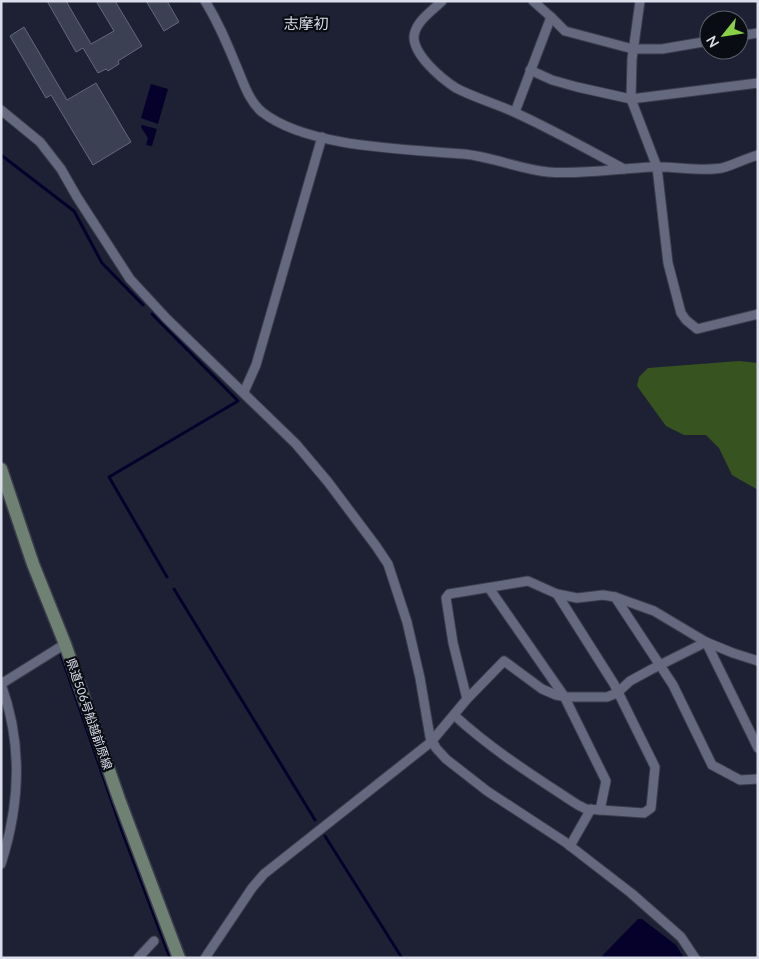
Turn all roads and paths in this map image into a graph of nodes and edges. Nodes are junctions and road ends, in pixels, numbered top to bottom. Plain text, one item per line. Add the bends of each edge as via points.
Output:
1 (206, 1) edge
2 (442, 1) edge
3 (533, 1) edge
4 (640, 1) edge
5 (551, 16) junction
6 (699, 43) edge
7 (633, 49) junction
8 (530, 70) junction
9 (758, 83) edge
10 (631, 99) junction
11 (1, 110) edge
12 (515, 112) junction
13 (322, 137) junction
14 (758, 155) edge
15 (656, 167) junction
16 (625, 170) junction
17 (758, 314) edge
18 (244, 392) junction
19 (1, 469) edge
20 (489, 588) junction
21 (557, 594) junction
22 (615, 597) junction
23 (706, 642) junction
24 (65, 644) junction
25 (758, 661) edge
26 (661, 665) junction
27 (1, 684) edge
28 (617, 693) junction
29 (564, 696) junction
30 (467, 699) junction
31 (454, 716) junction
32 (431, 742) junction
33 (758, 748) edge
34 (758, 778) edge
35 (596, 809) junction
36 (570, 846) junction
37 (1, 864) edge
38 (154, 941) dead end
39 (138, 958) edge
40 (180, 958) edge
41 (205, 958) edge
42 (696, 958) edge

1 - 13 street via 246,90 257,107 288,126
2 - 12 street via 418,25 414,37 424,60 456,88
3 - 5 street
4 - 7 street
5 - 7 street via 565,31
5 - 8 street
6 - 7 street via 662,49
7 - 10 street
8 - 10 street via 552,80
8 - 12 street
9 - 10 street
10 - 15 street
11 - 18 street via 40,142 61,169 130,279
12 - 16 street
13 - 16 street via 392,148 474,155 548,172
13 - 18 street via 256,365
14 - 15 street via 716,168
15 - 16 street
15 - 17 street via 668,262 677,300 686,320 697,329
18 - 32 street via 296,444 328,482 388,564 420,678
19 - 24 main road, 県道506号船越前原線 via 33,564
20 - 21 street via 528,581
20 - 29 street
20 - 30 street via 449,594 446,598
21 - 22 street via 577,598
21 - 28 street
22 - 23 street via 654,610
22 - 26 street
23 - 25 street
23 - 26 street
23 - 33 street
24 - 27 street
24 - 40 main road, 県道506号船越前原線 via 119,799
26 - 28 street via 630,681
26 - 34 street via 712,766 740,780
27 - 37 street via 18,759 16,798
28 - 29 street via 593,698
28 - 35 street via 655,767 651,808 644,813
29 - 30 street via 542,689 504,661
29 - 35 street via 606,781
30 - 31 street
31 - 32 street
31 - 35 street via 511,761 578,805
32 - 36 street via 446,759 487,791
32 - 41 street via 264,874
35 - 36 street
36 - 42 street via 681,937
38 - 39 street

